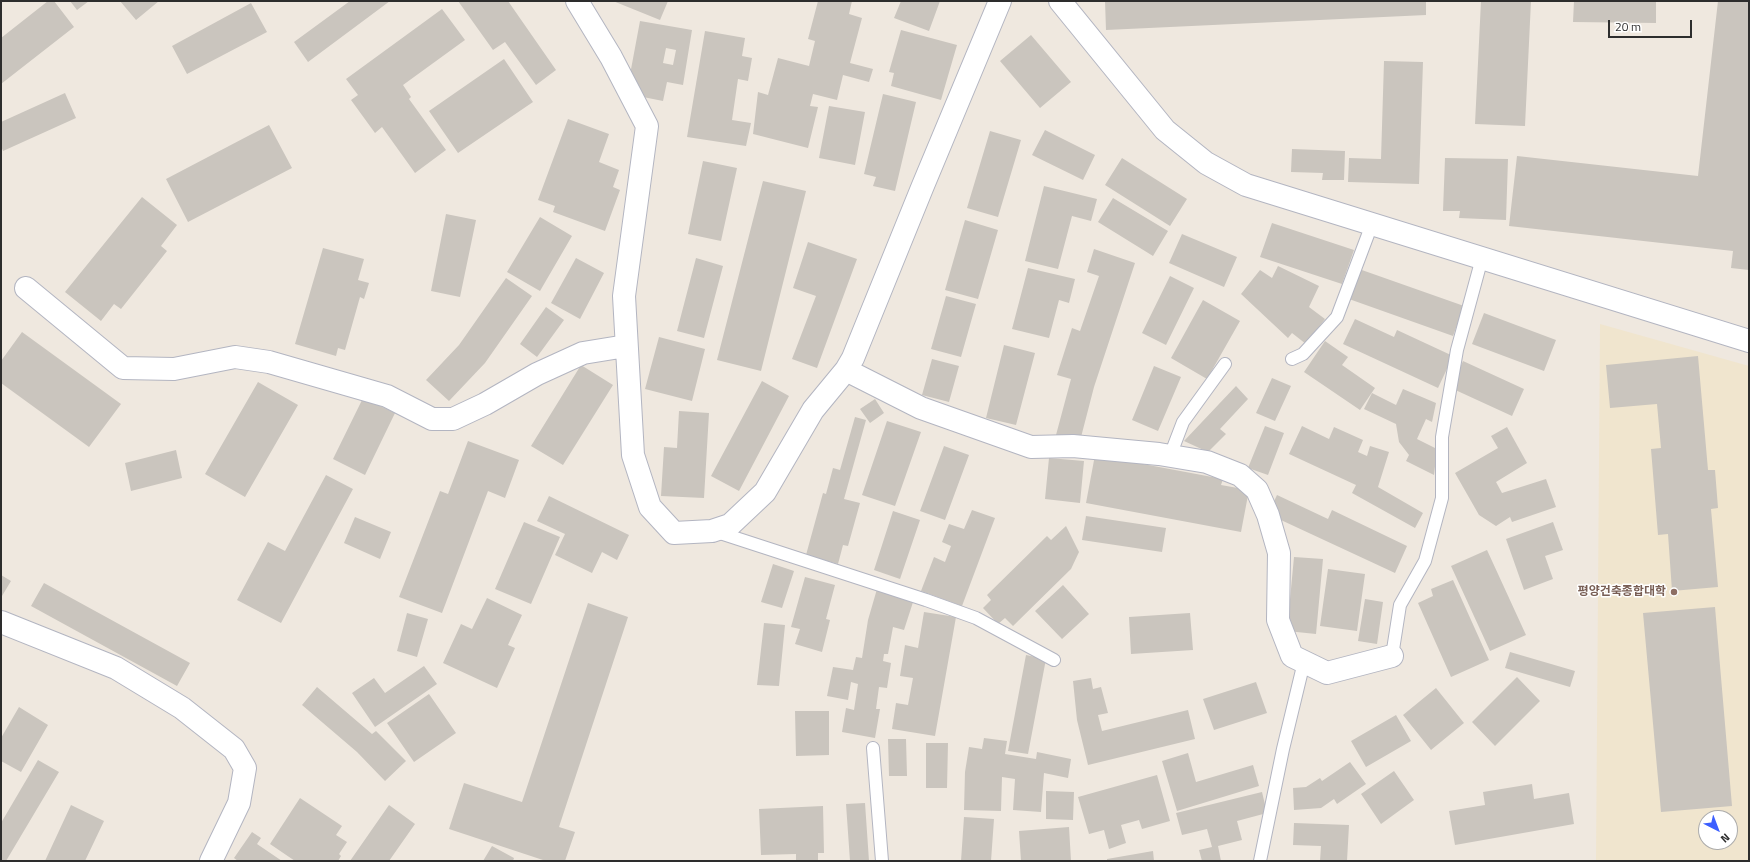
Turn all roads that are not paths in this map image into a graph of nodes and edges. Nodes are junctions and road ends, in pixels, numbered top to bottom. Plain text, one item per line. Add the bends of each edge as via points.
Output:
1 (577, 1) edge
2 (1000, 1) edge
3 (1060, 1) edge
4 (1372, 224) junction
5 (1482, 258) junction
6 (26, 288) dead end
7 (1749, 340) edge
8 (626, 346) junction
9 (1292, 359) dead end
10 (1225, 364) dead end
11 (846, 370) junction
12 (1170, 456) junction
13 (712, 531) junction
14 (1, 622) edge
15 (1392, 656) joint
16 (1054, 660) dead end
17 (1304, 662) junction
18 (873, 748) dead end
19 (211, 861) edge
20 (882, 861) edge
21 (1260, 861) edge

1 - 8 street via 612,57 647,126 624,296
2 - 11 street
3 - 4 street via 1165,130 1206,163 1246,185
4 - 5 street
4 - 9 lane via 1337,317 1302,354
5 - 7 street
5 - 15 lane via 1457,350 1442,437 1442,498 1425,561 1400,605
6 - 8 street via 123,368 174,369 235,357 269,362 387,396 432,419 453,419 537,374 583,353
8 - 13 street via 633,455 650,507 674,532
10 - 12 lane via 1183,422
11 - 12 street via 921,408 1031,447 1073,446
11 - 13 street via 813,410 765,492 730,525
12 - 17 street via 1207,462 1240,475 1256,490 1268,515 1279,553 1278,620 1292,656
13 - 16 lane via 976,618
14 - 19 street via 116,668 182,708 234,749 245,768 239,802
15 - 17 street via 1327,673
17 - 21 lane
18 - 20 lane

